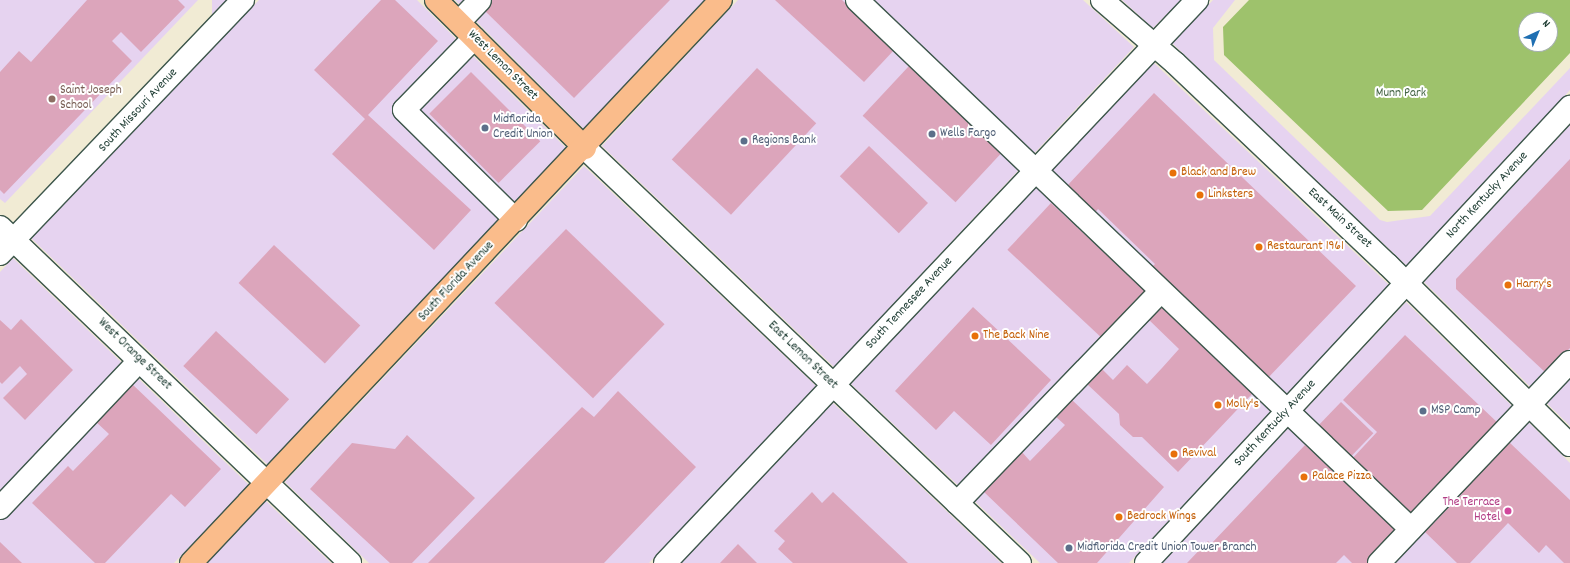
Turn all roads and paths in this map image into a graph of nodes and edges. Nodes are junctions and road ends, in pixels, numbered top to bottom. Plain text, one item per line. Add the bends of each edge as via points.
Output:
1 (243, 0) edge
2 (436, 0) edge
3 (480, 0) edge
4 (721, 0) edge
5 (857, 0) edge
6 (1102, 0) edge
7 (1197, 0) edge
8 (458, 22) junction
9 (474, 38) junction
10 (1153, 45) junction
11 (1570, 107) edge
12 (585, 148) junction
13 (1034, 171) junction
14 (516, 220) junction
15 (4, 240) edge
16 (1407, 284) junction
17 (1161, 292) junction
18 (139, 361) junction
19 (1570, 362) edge
20 (834, 385) junction
21 (1529, 405) junction
22 (1288, 412) junction
23 (1570, 445) edge
24 (267, 483) junction
25 (957, 503) junction
26 (0, 508) edge
27 (1411, 529) junction
28 (675, 560) edge
29 (191, 563) edge
30 (350, 563) edge
31 (1020, 563) edge
32 (1146, 563) edge
33 (1379, 563) edge

1 - 15 street, South Missouri Avenue
2 - 8 main road, West Lemon Street
3 - 8 street
4 - 12 main road, South Florida Avenue
5 - 13 street
6 - 10 street, East Main Street
7 - 10 street, South Tennessee Avenue
8 - 9 main road, West Lemon Street
9 - 12 main road, West Lemon Street
9 - 14 street via 404,110
10 - 13 street, South Tennessee Avenue
10 - 16 street, East Main Street
11 - 16 street, North Kentucky Avenue
12 - 14 main road, South Florida Avenue
12 - 20 street, East Lemon Street
13 - 17 street
13 - 20 street, South Tennessee Avenue
14 - 24 main road, South Florida Avenue
15 - 18 street, West Orange Street
16 - 21 street, East Main Street
16 - 22 street, South Kentucky Avenue
17 - 22 street
17 - 25 street
18 - 24 street, West Orange Street
18 - 26 street
19 - 21 street
20 - 25 street, East Lemon Street
20 - 28 street, South Tennessee Avenue
21 - 23 street, East Main Street
21 - 27 street
22 - 27 street
22 - 32 street, South Kentucky Avenue
24 - 29 main road, South Florida Avenue
24 - 30 street, West Orange Street
25 - 31 street, East Lemon Street
27 - 33 street

